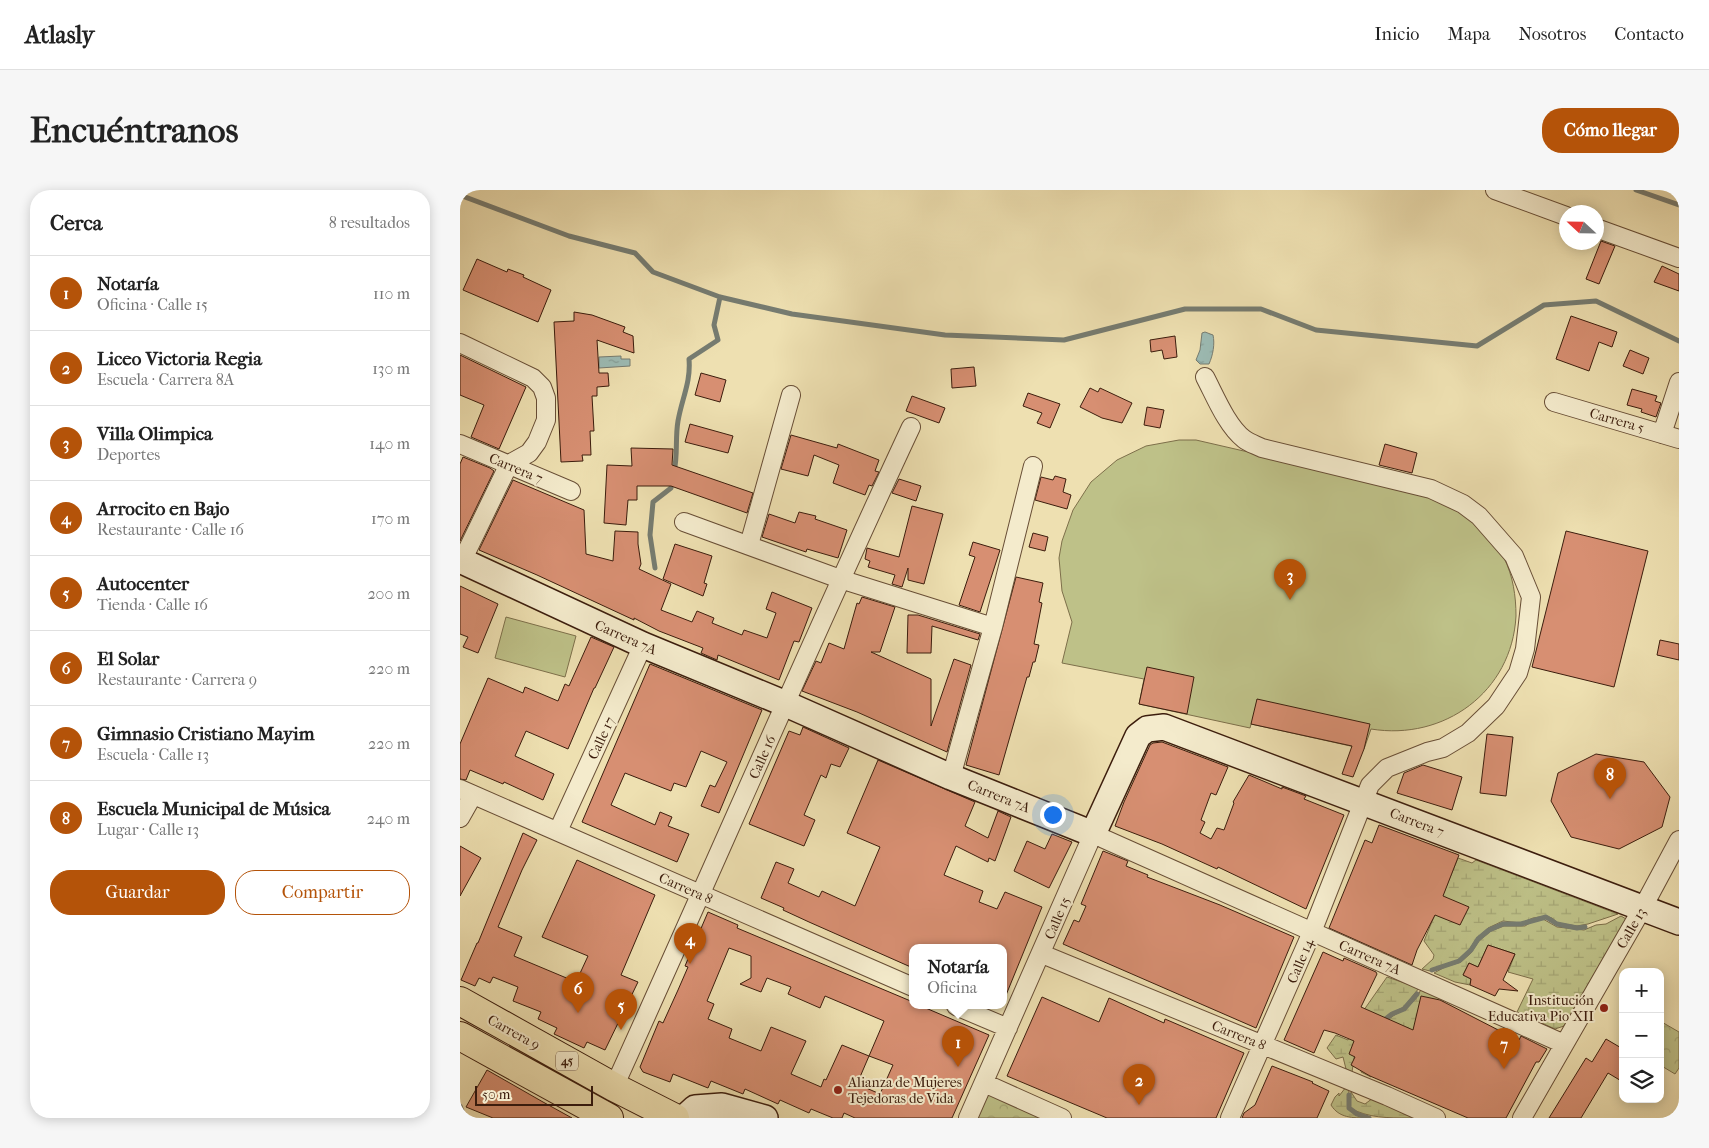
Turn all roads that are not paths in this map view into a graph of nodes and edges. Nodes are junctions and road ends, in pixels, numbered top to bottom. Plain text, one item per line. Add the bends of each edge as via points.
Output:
1 (1495, 190) edge
2 (1559, 213) edge
3 (1604, 231) edge
4 (1672, 255) edge
5 (460, 343) edge
6 (1206, 377) dead end
7 (1679, 382) edge
8 (791, 395) dead end
9 (1554, 402) dead end
10 (911, 427) dead end
11 (1662, 434) junction
12 (1679, 439) edge
13 (460, 444) edge
14 (509, 464) junction
15 (1033, 466) dead end
16 (571, 491) dead end
17 (684, 522) dead end
18 (749, 545) junction
19 (461, 561) edge
20 (840, 579) junction
21 (993, 628) junction
22 (643, 645) junction
23 (786, 704) junction
24 (1155, 727) joint
25 (951, 777) junction
26 (466, 792) edge
27 (1363, 802) junction
28 (460, 818) edge
29 (558, 831) junction
30 (1094, 834) junction
31 (1679, 840) edge
32 (701, 895) junction
33 (1642, 909) junction
34 (1679, 922) edge
35 (1312, 932) junction
36 (1042, 954) junction
37 (909, 985) edge
38 (460, 1001) edge
39 (963, 1009) edge
40 (1008, 1028) junction
41 (460, 1036) edge
42 (1564, 1044) junction
43 (1263, 1046) junction
44 (984, 1083) junction
45 (614, 1087) junction
46 (604, 1117) edge
47 (675, 1118) edge
48 (684, 1118) edge
49 (765, 1118) edge
50 (968, 1118) edge
51 (1062, 1118) edge
52 (1230, 1118) edge
53 (1436, 1118) edge
54 (1522, 1118) edge

1 - 2 street
3 - 4 street
5 - 14 street via 533,378 542,386 546,398 546,420 537,442 529,453
6 - 27 street, Calle 14 via 1218,404 1243,438 1262,448 1431,489 1463,504 1480,516 1514,556 1531,597 1525,649 1518,673 1496,706 1468,732 1443,748 1387,768 1370,785
7 - 11 street
8 - 18 street
9 - 11 street, Carrera 5
10 - 20 street, Calle 16
11 - 12 street, Carrera 5
13 - 14 street, Carrera 7
14 - 16 street, Carrera 7
14 - 19 street
15 - 21 street
17 - 18 street
18 - 20 street
19 - 22 street, Carrera 7A
20 - 21 street
20 - 23 street, Calle 16
21 - 25 street
22 - 23 street, Carrera 7A
22 - 29 street, Calle 17
23 - 25 street, Carrera 7A
23 - 32 street, Calle 16
24 - 27 street, Carrera 7 via 1170,728
24 - 30 street, Calle 15 via 1138,736
25 - 30 street, Carrera 7A
26 - 28 street
26 - 29 street, Carrera 8
27 - 33 street, Carrera 7
27 - 35 street, Calle 14
29 - 32 street, Carrera 8
30 - 35 street, Carrera 7A
30 - 36 street, Calle 15
31 - 33 street, Calle 13
32 - 37 street, Carrera 8
32 - 45 street, Calle 16
33 - 34 street, Carrera 7
33 - 42 street, Calle 13
35 - 42 street, Carrera 7A
35 - 43 street, Calle 14
36 - 40 street, Calle 15
36 - 43 street, Carrera 8
38 - 45 highway, Carrera 9 / 45
39 - 40 street
40 - 44 street, Calle 15
41 - 46 highway, 45
42 - 54 street, Calle 13
43 - 52 street, Calle 14
43 - 53 street, Carrera 8
44 - 50 street, Calle 15
44 - 51 street
45 - 47 highway, Carrera 9 / 45
48 - 49 street via 695,1108 722,1106

